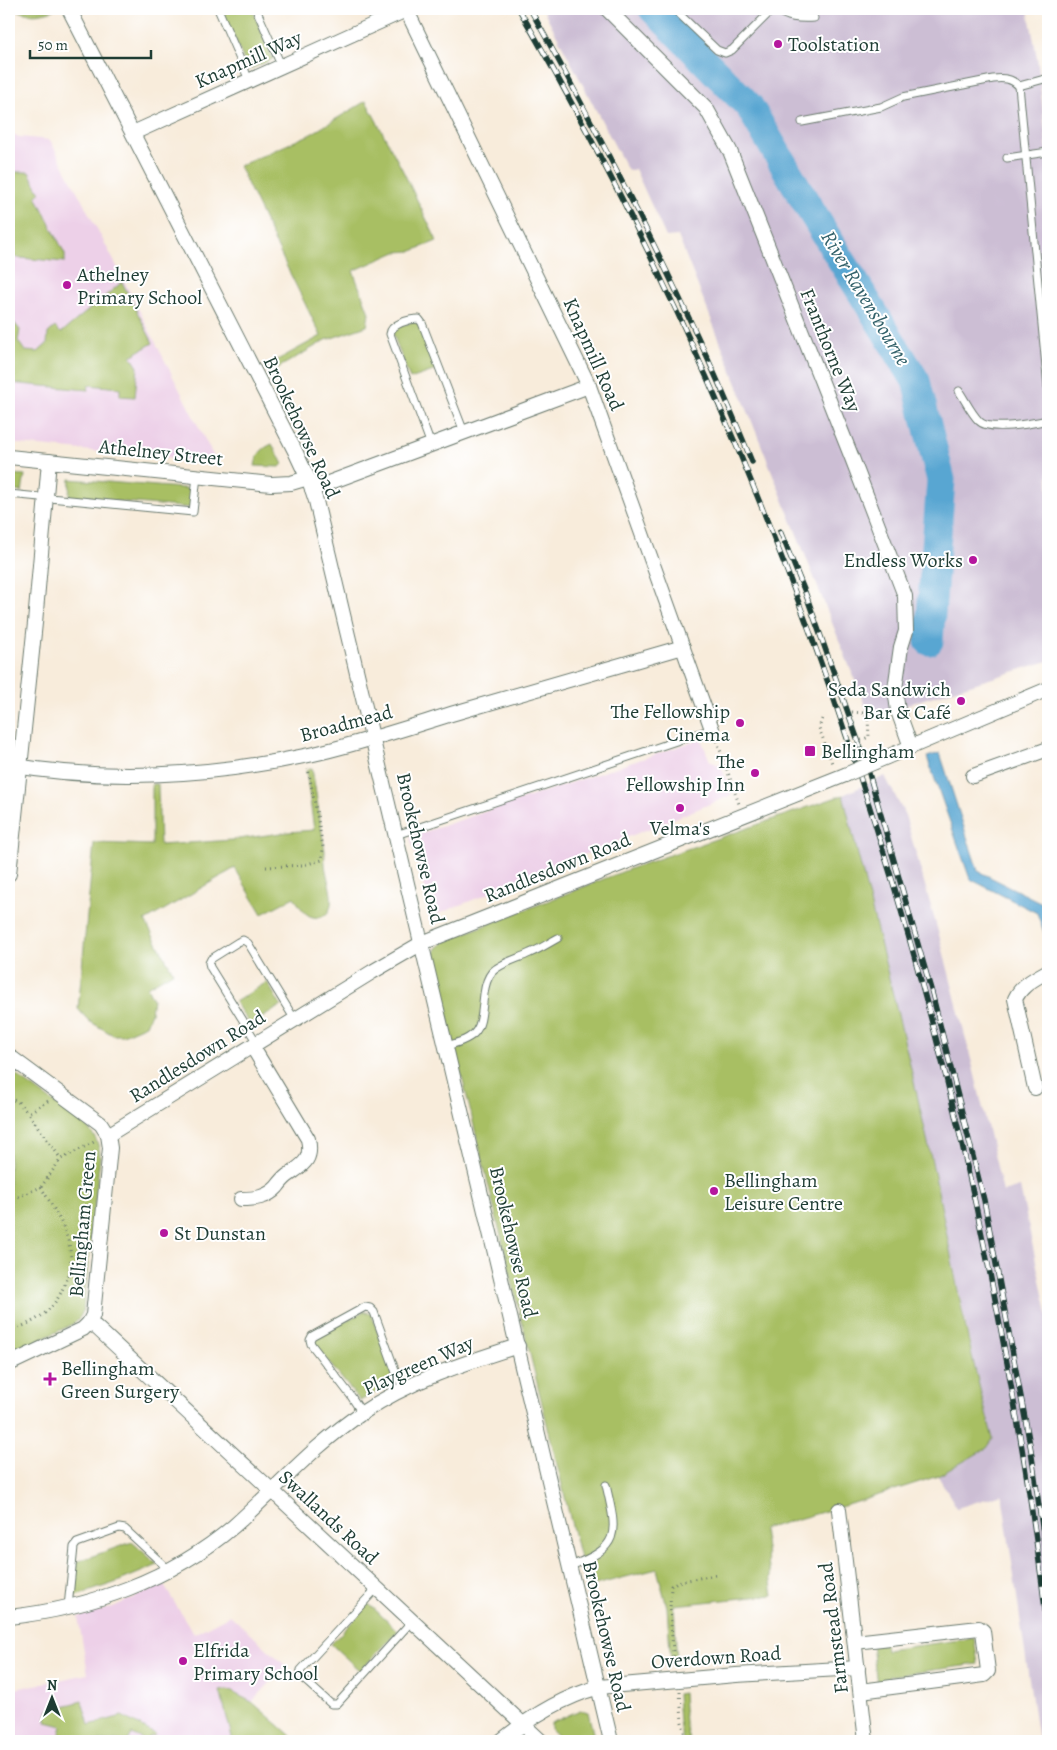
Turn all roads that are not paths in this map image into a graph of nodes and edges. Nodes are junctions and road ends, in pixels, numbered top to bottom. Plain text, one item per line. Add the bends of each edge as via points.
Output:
1 (70, 9) edge
2 (218, 9) edge
3 (256, 9) edge
4 (406, 9) edge
5 (607, 9) edge
6 (674, 9) edge
7 (774, 9) edge
8 (814, 18) dead end
9 (281, 65) junction
10 (1048, 78) edge
11 (249, 80) junction
12 (1019, 86) junction
13 (802, 122) dead end
14 (134, 133) junction
15 (1048, 152) edge
16 (1025, 155) junction
17 (1007, 158) dead end
18 (1046, 339) edge
19 (589, 386) junction
20 (1048, 387) edge
21 (959, 391) dead end
22 (1048, 420) edge
23 (464, 432) junction
24 (431, 445) junction
25 (9, 457) edge
26 (50, 461) junction
27 (197, 476) junction
28 (310, 484) junction
29 (9, 494) edge
30 (46, 497) junction
31 (683, 648) junction
32 (1048, 690) edge
33 (712, 729) joint
34 (374, 737) junction
35 (911, 747) junction
36 (1048, 750) edge
37 (14, 766) edge
38 (973, 776) dead end
39 (396, 835) junction
40 (9, 874) edge
41 (558, 938) dead end
42 (422, 943) junction
43 (1048, 971) edge
44 (295, 1020) junction
45 (254, 1045) junction
46 (446, 1046) junction
47 (9, 1056) edge
48 (1035, 1088) dead end
49 (108, 1135) junction
50 (241, 1200) dead end
51 (89, 1323) junction
52 (518, 1346) junction
53 (9, 1364) edge
54 (404, 1389) junction
55 (362, 1413) junction
56 (606, 1484) dead end
57 (272, 1491) junction
58 (839, 1510) dead end
59 (570, 1566) junction
60 (168, 1569) junction
61 (376, 1588) junction
62 (68, 1607) junction
63 (9, 1617) edge
64 (412, 1621) junction
65 (855, 1642) junction
66 (858, 1668) junction
67 (599, 1687) junction
68 (861, 1691) junction
69 (523, 1725) junction
70 (501, 1741) edge
71 (540, 1741) edge
72 (611, 1741) edge
73 (866, 1741) edge

1 - 14 street, Brookehowse Road
2 - 11 lane
3 - 9 lane
4 - 9 street, Knapmill Way
4 - 19 street, Knapmill Road
5 - 35 street, Franthorne Way via 706,108 730,152 905,596 906,631 895,689 898,710
6 - 7 lane via 724,53 732,50
7 - 8 lane via 798,19
9 - 11 street, Knapmill Way
10 - 12 lane
11 - 14 street, Knapmill Way
12 - 13 lane via 1013,80 993,79 903,97 881,107
12 - 16 lane
14 - 28 street, Brookehowse Road
15 - 16 lane
16 - 17 lane
16 - 18 lane
18 - 20 lane
19 - 23 street, Athelney Street
19 - 31 street, Knapmill Road
21 - 22 lane via 980,422 990,426 1027,425
23 - 24 street, Athelney Street
23 - 24 lane via 422,323 414,319 394,326 390,334
24 - 28 street, Athelney Street
25 - 26 street, Athelney Street
26 - 27 street, Athelney Street
26 - 30 street
27 - 28 street, Athelney Street
27 - 30 lane via 193,512
28 - 34 street, Brookehowse Road via 321,516
29 - 30 lane
30 - 37 street via 35,623
31 - 33 street, Knapmill Road
31 - 34 street, Broadmead
32 - 35 street, Randlesdown Road
33 - 39 lane
34 - 37 street, Broadmead via 306,755 173,773 79,773
34 - 39 street, Brookehowse Road
35 - 42 street, Randlesdown Road, bridge
36 - 38 street
37 - 40 street
39 - 42 street, Brookehowse Road
41 - 46 lane via 494,970 486,982 478,1030 463,1042
42 - 44 street, Randlesdown Road
42 - 46 street, Brookehowse Road
43 - 48 street via 1026,984 1015,999
44 - 45 street, Randlesdown Road
44 - 45 lane via 248,943 238,942 209,963
45 - 49 street, Randlesdown Road
45 - 50 street via 308,1139 310,1148 305,1163 270,1193
46 - 52 street, Brookehowse Road
47 - 49 street, Bellingham Green via 101,1124
49 - 51 street, Bellingham Green via 110,1148 94,1308
51 - 53 street, Bellingham Green
51 - 57 street, Swallands Road
52 - 54 street, Playgreen Way via 456,1366
52 - 59 street, Brookehowse Road
54 - 55 street, Playgreen Way
54 - 55 lane via 370,1308 364,1307 312,1336 311,1344
55 - 57 street, Playgreen Way via 315,1449
56 - 59 lane via 614,1522 610,1540 599,1554
57 - 60 street, Playgreen Way via 225,1533
57 - 61 street, Swallands Road
58 - 65 street, Farmstead Road
59 - 67 street, Brookehowse Road
60 - 62 street, Playgreen Way via 121,1591
60 - 62 lane via 125,1529 119,1528 77,1543
61 - 64 street, Swallands Road
61 - 64 lane via 301,1670 300,1676 331,1704 337,1704
62 - 63 street, Playgreen Way
64 - 69 street, Swallands Road
65 - 66 street, Farmstead Road
65 - 68 street via 983,1630 988,1671 984,1675
66 - 67 street, Overdown Road
66 - 68 street, Farmstead Road
67 - 69 street, Overdown Road via 560,1703
67 - 72 street, Brookehowse Road
68 - 73 street, Farmstead Road
69 - 70 street, Overdown Road
69 - 71 street, Swallands Road

